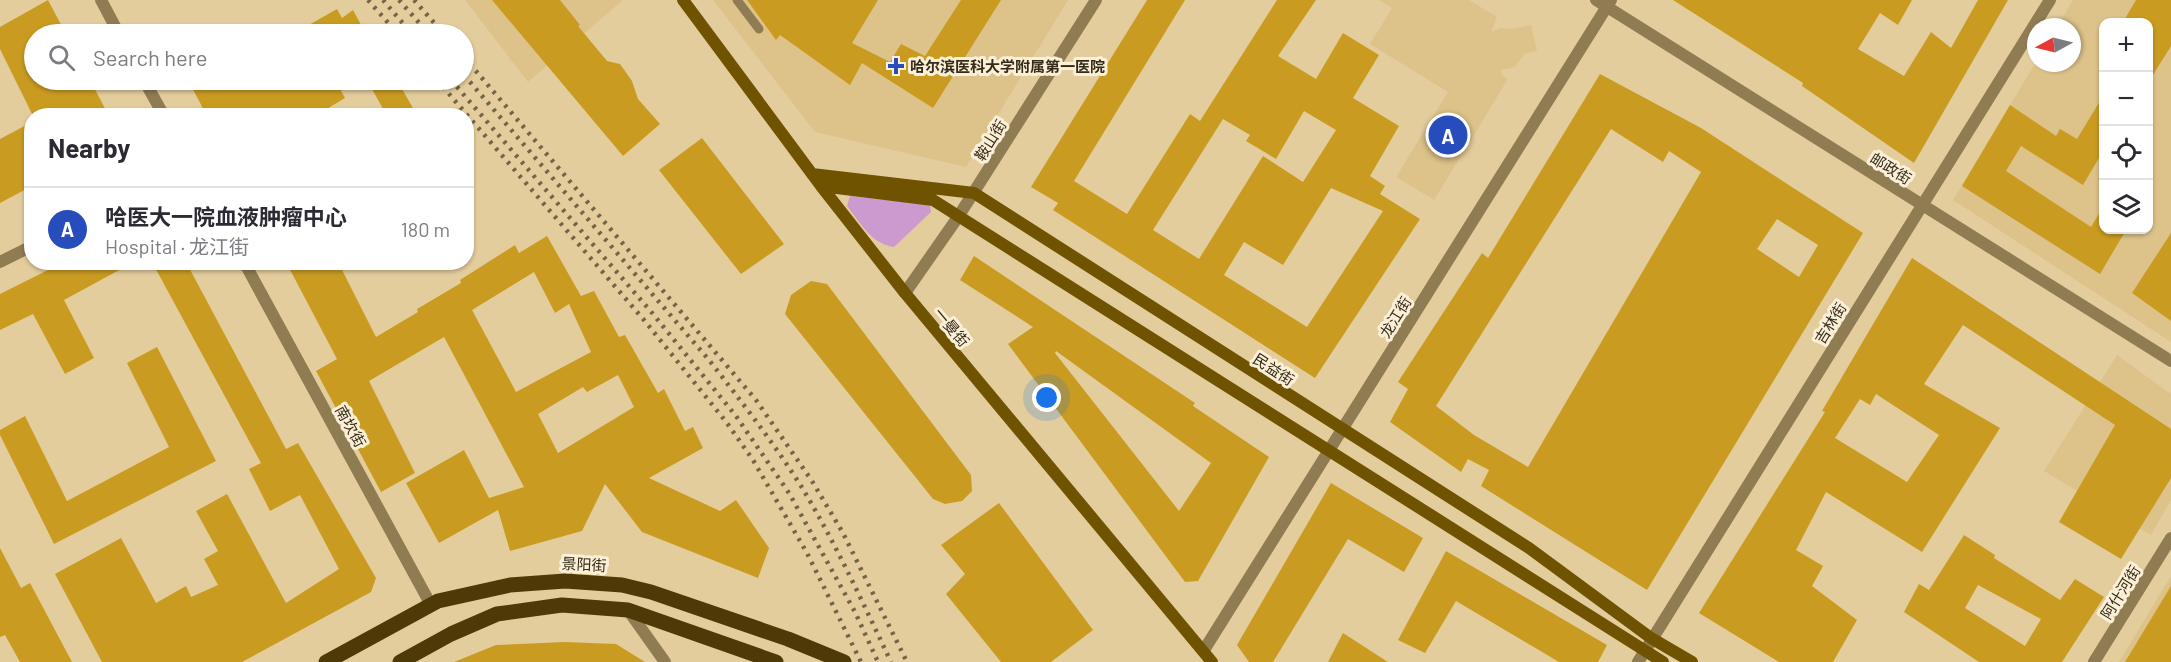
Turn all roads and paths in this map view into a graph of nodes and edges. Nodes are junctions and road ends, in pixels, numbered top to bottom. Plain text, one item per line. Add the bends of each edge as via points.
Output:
1 (100, 0) edge
2 (683, 0) edge
3 (736, 0) edge
4 (1096, 0) edge
5 (1596, 0) edge
6 (2049, 0) edge
7 (1609, 4) edge
8 (113, 24) edge
9 (759, 29) dead end
10 (150, 90) edge
11 (160, 108) edge
12 (812, 174) junction
13 (821, 186) junction
14 (974, 193) junction
15 (1922, 205) junction
16 (958, 217) junction
17 (24, 250) edge
18 (0, 262) edge
19 (248, 270) edge
20 (905, 293) junction
21 (2171, 361) edge
22 (1342, 430) junction
23 (1330, 449) junction
24 (2171, 538) edge
25 (435, 603) junction
26 (628, 610) junction
27 (1651, 638) junction
28 (1204, 650) junction
29 (1645, 650) junction
30 (326, 662) edge
31 (400, 662) edge
32 (665, 662) edge
33 (776, 662) edge
34 (844, 662) edge
35 (1212, 662) edge
36 (1638, 662) edge
37 (1663, 662) edge
38 (1692, 662) edge
39 (2094, 662) edge

1 - 8 street
2 - 12 main road, 一曼街
3 - 9 lane
4 - 14 street, 鞍山街
5 - 7 street, 邮政街
6 - 15 street, 吉林街
7 - 15 street, 邮政街
7 - 22 street, 龙江街
10 - 11 street
12 - 13 main road, 一曼街
12 - 14 main road, 民益街
13 - 16 main road via 933,200
13 - 20 main road, 一曼街
14 - 16 street, 鞍山街
14 - 22 main road, 民益街
15 - 21 street, 邮政街
15 - 27 street, 吉林街
16 - 20 street, 鞍山街
16 - 23 main road
17 - 18 street
19 - 25 street, 南坎街
20 - 28 main road, 一曼街
22 - 23 street, 龙江街
22 - 27 main road, 民益街 via 1529,548
23 - 28 street, 龙江街
23 - 29 main road
24 - 39 street, 阿什河街
25 - 30 main road, 景阳街
25 - 34 main road, 景阳街 via 536,581 622,585 788,639
26 - 31 main road via 562,605 497,614
26 - 32 street
26 - 33 main road
27 - 29 street, 吉林街
27 - 38 main road, 民益街
28 - 35 main road, 一曼街
29 - 36 street, 吉林街
29 - 37 main road

